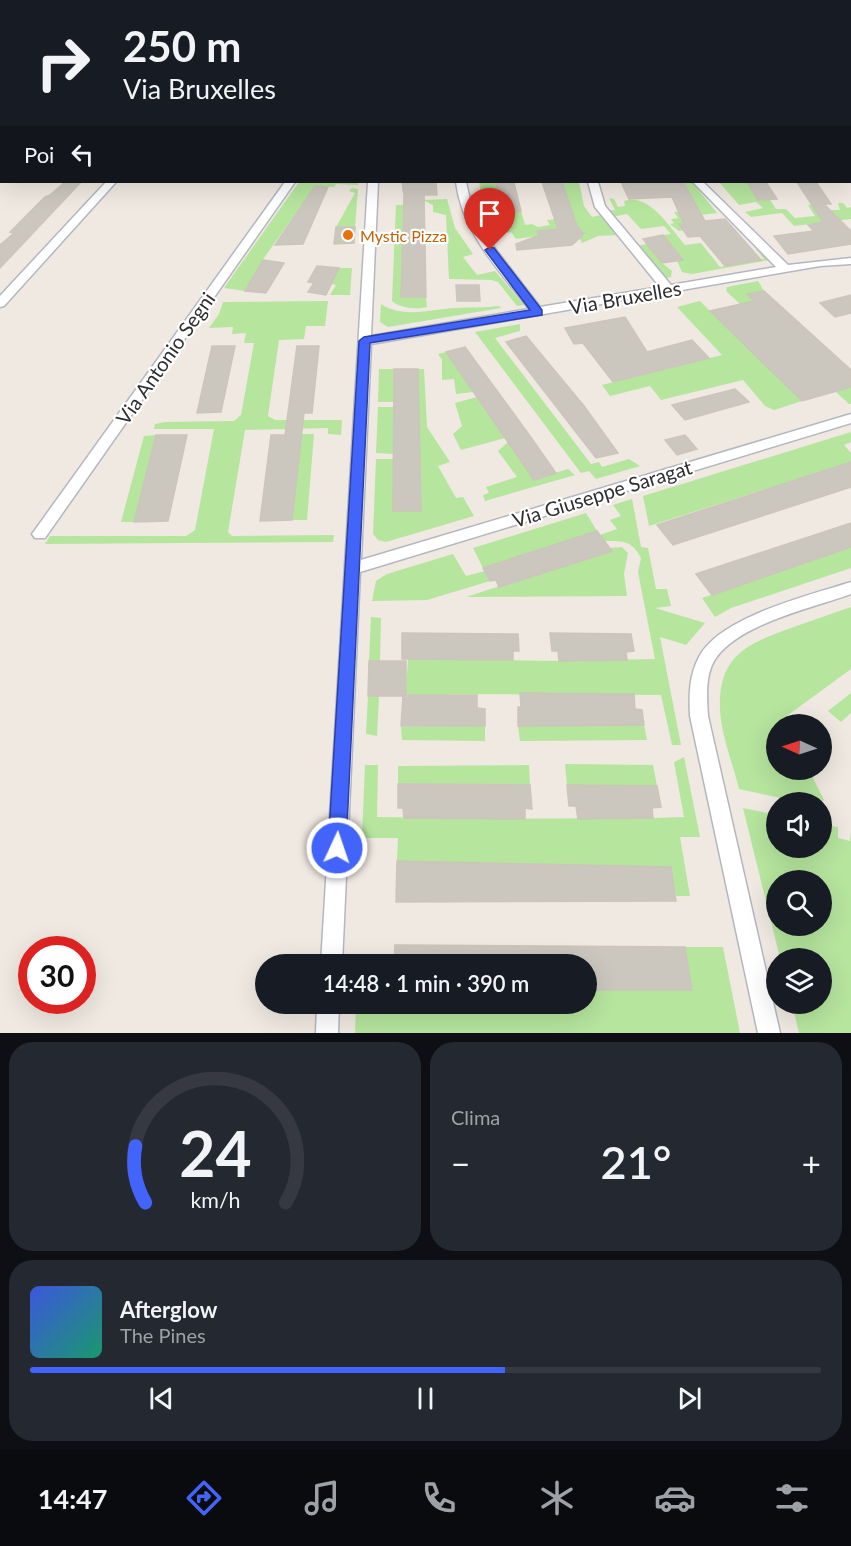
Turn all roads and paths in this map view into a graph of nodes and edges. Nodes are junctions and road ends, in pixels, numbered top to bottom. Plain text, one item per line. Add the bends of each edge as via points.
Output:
1 (110, 183) edge
2 (289, 183) edge
3 (373, 183) edge
4 (461, 183) edge
5 (593, 183) edge
6 (699, 183) edge
7 (851, 261) edge
8 (785, 269) junction
9 (669, 290) junction
10 (0, 303) edge
11 (538, 313) junction
12 (364, 341) junction
13 (851, 418) edge
14 (40, 534) dead end
15 (352, 568) junction
16 (851, 588) edge
17 (332, 954) edge
18 (328, 1014) edge
19 (327, 1033) edge
20 (769, 1033) edge

1 - 10 street
2 - 14 street, Via Antonio Segni
3 - 12 street
4 - 11 street via 478,234
5 - 9 street via 600,207
6 - 8 street
7 - 8 street, Via Bruxelles
8 - 9 street, Via Bruxelles
9 - 11 street, Via Bruxelles
11 - 12 street, Via Bruxelles
12 - 15 street
13 - 15 street, Via Giuseppe Saragat
15 - 17 street
16 - 20 street via 743,626 707,656 698,676 699,716
18 - 19 street

